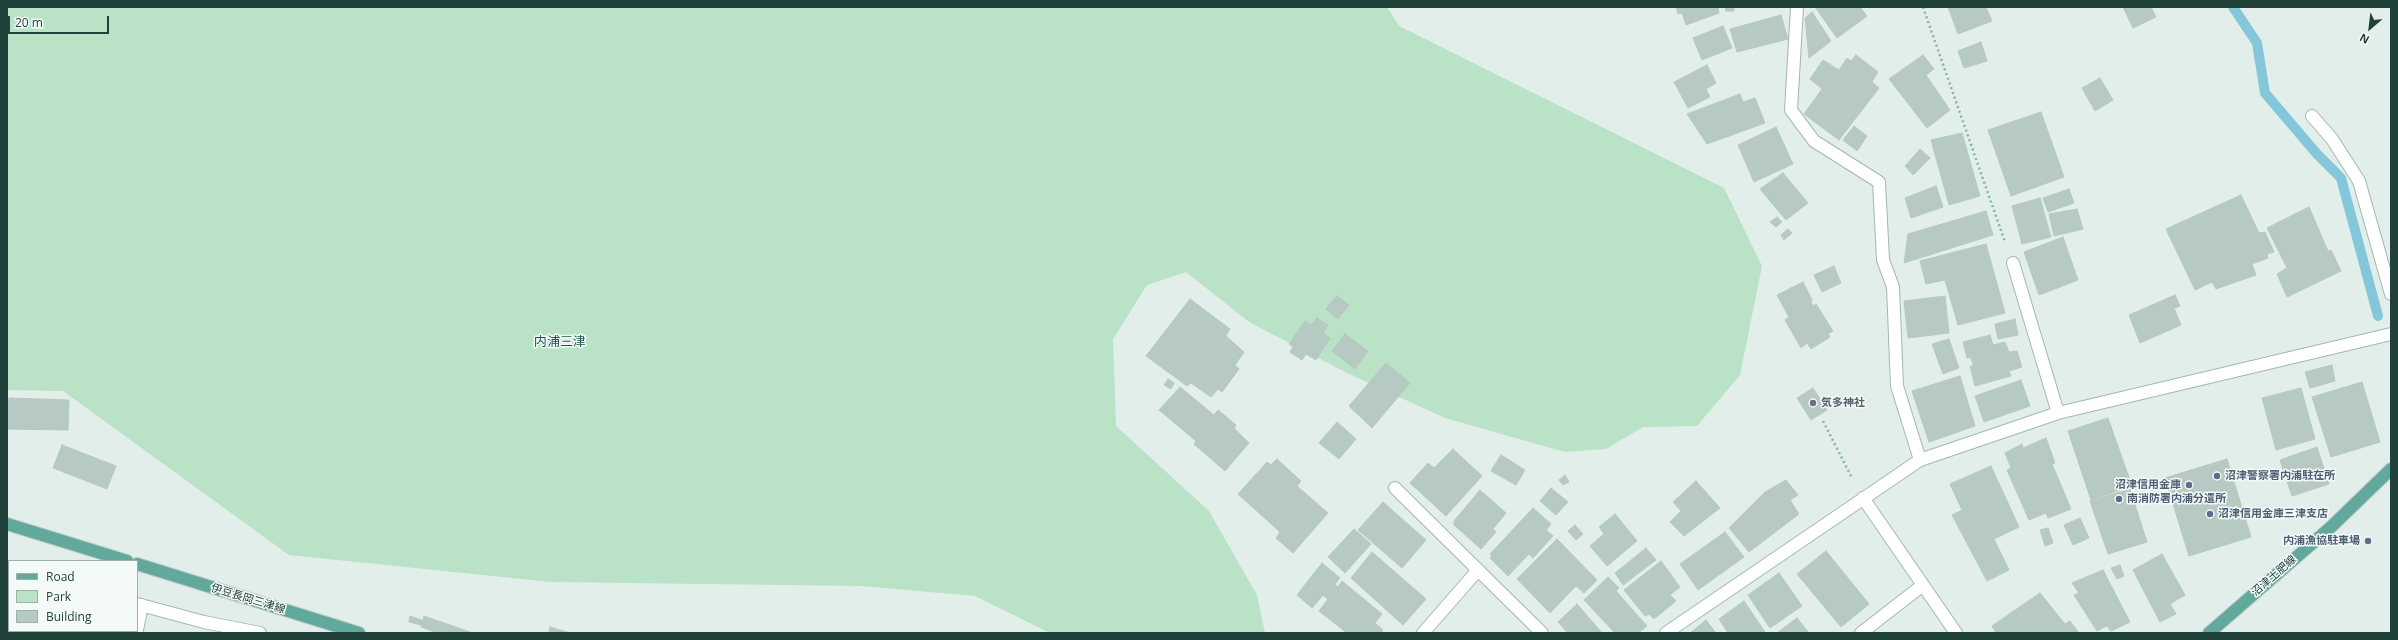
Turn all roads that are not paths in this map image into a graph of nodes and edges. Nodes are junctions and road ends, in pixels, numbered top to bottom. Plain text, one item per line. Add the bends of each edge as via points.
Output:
1 (1797, 7) edge
2 (2312, 116) dead end
3 (2013, 263) road end
4 (2391, 294) edge
5 (2391, 334) edge
6 (2058, 413) junction
7 (1920, 460) junction
8 (2391, 469) edge
9 (1395, 488) dead end
10 (1863, 498) junction
11 (7, 524) edge
12 (124, 560) edge
13 (138, 564) edge
14 (1478, 570) junction
15 (1923, 585) junction
16 (139, 604) edge
17 (138, 618) edge
18 (260, 633) edge
19 (359, 633) edge
20 (1423, 633) edge
21 (1542, 633) edge
22 (1666, 633) edge
23 (1861, 633) edge
24 (1956, 633) edge
25 (2209, 633) edge

1 - 7 street via 1791,110 1814,141 1879,182 1883,260 1893,287 1897,386
2 - 4 street via 2332,138 2359,181
3 - 6 street
5 - 6 street
6 - 7 street
7 - 10 street
8 - 25 main road, 沼津土肥線 via 2326,531
9 - 14 street
10 - 15 street
10 - 22 street
11 - 12 main road
13 - 19 main road, 伊豆長岡三津線
14 - 20 street
14 - 21 street
15 - 23 street
15 - 24 street
16 - 17 street
16 - 18 street via 204,622

